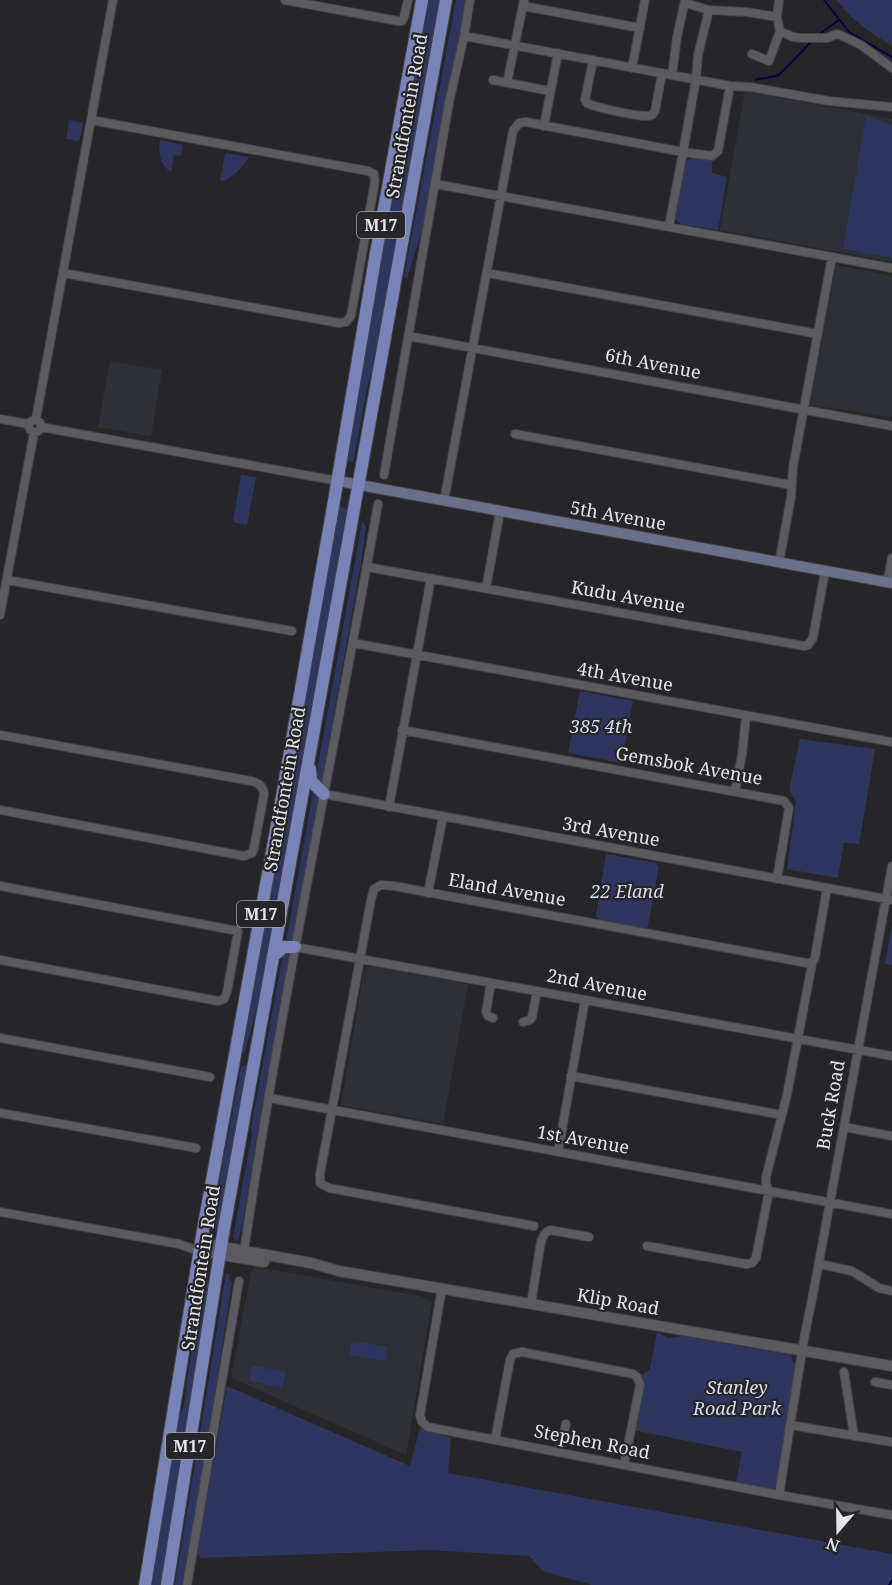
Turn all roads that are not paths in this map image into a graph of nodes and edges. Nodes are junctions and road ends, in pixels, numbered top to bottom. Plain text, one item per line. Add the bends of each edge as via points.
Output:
1 (113, 0) edge
2 (285, 0) edge
3 (408, 0) edge
4 (422, 0) edge
5 (446, 0) edge
6 (470, 0) edge
7 (645, 0) edge
8 (779, 0) edge
9 (685, 2) edge
10 (523, 3) edge
11 (709, 10) junction
12 (777, 17) junction
13 (640, 28) junction
14 (780, 31) junction
15 (464, 36) junction
16 (515, 46) junction
17 (558, 53) junction
18 (752, 54) dead end
19 (593, 60) junction
20 (632, 68) junction
21 (892, 68) edge
22 (662, 73) junction
23 (672, 75) junction
24 (696, 79) junction
25 (493, 80) dead end
26 (507, 83) junction
27 (730, 86) junction
28 (550, 91) junction
29 (892, 107) edge
30 (91, 120) junction
31 (544, 126) junction
32 (683, 152) junction
33 (435, 184) junction
34 (501, 196) junction
35 (669, 226) junction
36 (832, 257) junction
37 (892, 268) edge
38 (63, 273) junction
39 (487, 273) junction
40 (818, 334) junction
41 (408, 336) junction
42 (473, 348) junction
43 (804, 409) junction
44 (0, 419) edge
45 (35, 426) junction
46 (892, 426) edge
47 (515, 434) dead end
48 (384, 475) dead end
49 (338, 481) junction
50 (358, 484) junction
51 (791, 485) junction
52 (444, 501) junction
53 (378, 504) dead end
54 (500, 512) junction
55 (892, 558) edge
56 (779, 563) junction
57 (367, 567) junction
58 (825, 571) junction
59 (431, 578) junction
60 (7, 580) junction
61 (890, 583) edge
62 (486, 588) junction
63 (0, 615) edge
64 (292, 631) dead end
65 (353, 643) junction
66 (416, 655) junction
67 (746, 716) junction
68 (402, 730) junction
69 (0, 735) edge
70 (892, 742) edge
71 (309, 755) junction
72 (735, 791) junction
73 (324, 794) junction
74 (388, 807) junction
75 (0, 810) edge
76 (443, 817) junction
77 (892, 866) edge
78 (777, 879) junction
79 (0, 886) edge
80 (827, 888) junction
81 (428, 892) junction
82 (889, 899) edge
83 (296, 947) junction
84 (359, 959) junction
85 (0, 960) edge
86 (272, 962) junction
87 (812, 964) junction
88 (491, 983) junction
89 (537, 991) junction
90 (585, 1000) junction
91 (493, 1018) dead end
92 (524, 1023) dead end
93 (0, 1038) edge
94 (797, 1039) junction
95 (858, 1051) junction
96 (892, 1056) edge
97 (235, 1061) junction
98 (572, 1076) junction
99 (210, 1077) dead end
100 (269, 1098) junction
101 (331, 1110) junction
102 (0, 1113) edge
103 (782, 1115) junction
104 (844, 1127) junction
105 (892, 1136) edge
106 (196, 1148) dead end
107 (558, 1152) junction
108 (769, 1191) junction
109 (830, 1202) junction
110 (0, 1212) edge
111 (892, 1214) edge
112 (534, 1226) dead end
113 (589, 1237) dead end
114 (647, 1246) dead end
115 (200, 1247) junction
116 (221, 1251) junction
117 (244, 1251) junction
118 (270, 1260) junction
119 (819, 1264) junction
120 (239, 1281) dead end
121 (442, 1288) junction
122 (892, 1291) edge
123 (531, 1304) junction
124 (802, 1350) junction
125 (892, 1366) edge
126 (844, 1372) dead end
127 (875, 1382) dead end
128 (892, 1385) edge
129 (566, 1424) dead end
130 (790, 1425) junction
131 (854, 1436) junction
132 (495, 1440) junction
133 (892, 1442) edge
134 (559, 1452) junction
135 (624, 1465) junction
136 (779, 1495) junction
137 (892, 1515) edge
138 (145, 1585) edge
139 (167, 1585) edge
140 (187, 1585) edge

1 - 30 street
2 - 3 street via 398,21 404,17
4 - 49 main road, Strandfontein Road / M17
5 - 50 main road, Strandfontein Road / M17
6 - 15 street
7 - 13 street
8 - 12 street
9 - 11 street
9 - 23 street
10 - 13 street
10 - 16 street
11 - 12 street
11 - 24 street
12 - 14 street
13 - 20 street
14 - 18 street via 769,61
14 - 21 street via 802,38 837,34 861,45
15 - 16 street
15 - 33 street
16 - 17 street
16 - 26 street
17 - 19 street
17 - 28 street
19 - 20 street
19 - 22 street via 585,100 620,111 652,115
20 - 22 street
22 - 23 street
23 - 24 street
24 - 27 street
24 - 32 street
25 - 26 street
26 - 28 street
27 - 29 street
27 - 32 street via 717,151 711,156
28 - 31 street
30 - 38 street
30 - 38 street via 374,174 351,316 339,323
31 - 32 street
31 - 34 street via 519,123 513,131
32 - 35 street
33 - 34 street
33 - 41 street
34 - 35 street
34 - 39 street
35 - 36 street
36 - 37 street
36 - 40 street
38 - 45 street
39 - 40 street
39 - 42 street
40 - 43 street
41 - 42 street, 6th Avenue
41 - 48 street
42 - 43 street, 6th Avenue
42 - 52 street
43 - 46 street, 6th Avenue
43 - 51 street
44 - 45 street
45 - 49 street
45 - 60 street
47 - 51 street
49 - 50 main road, 5th Avenue
49 - 97 main road, Strandfontein Road / M17
50 - 52 main road, 5th Avenue
50 - 71 main road, Strandfontein Road / M17
51 - 56 street
52 - 54 main road, 5th Avenue
53 - 57 street
54 - 56 main road, 5th Avenue
54 - 62 street
55 - 61 street
56 - 58 main road, 5th Avenue
57 - 59 street, Kudu Avenue
57 - 65 street
58 - 61 main road, 5th Avenue
58 - 62 street, Kudu Avenue via 813,638 804,646
59 - 62 street, Kudu Avenue
59 - 66 street
60 - 63 street
60 - 64 street
65 - 66 street, 4th Avenue
65 - 73 street
66 - 67 street, 4th Avenue
66 - 68 street
67 - 70 street, 4th Avenue
67 - 72 street
68 - 72 street, Gemsbok Avenue
68 - 74 street
69 - 75 street via 251,781 262,787 263,800 254,848 248,855
71 - 73 main road via 311,781
71 - 86 main road, Strandfontein Road / M17
72 - 78 street, Gemsbok Avenue via 775,798 788,805
73 - 74 street, 3rd Avenue
73 - 83 street
74 - 76 street, 3rd Avenue
76 - 78 street, 3rd Avenue
76 - 81 street
77 - 82 street, Buck Road
78 - 80 street, 3rd Avenue
79 - 85 street via 238,931 227,992 224,999 215,1002
80 - 82 street, 3rd Avenue
80 - 87 street
81 - 84 street, Eland Avenue via 386,885 374,889
81 - 87 street, Eland Avenue
82 - 95 street, Buck Road
83 - 84 street, 2nd Avenue
83 - 86 main road via 278,950
83 - 100 street
84 - 88 street, 2nd Avenue
84 - 101 street
86 - 97 main road via 247,1057
86 - 116 main road, Strandfontein Road / M17
87 - 94 street
88 - 89 street, 2nd Avenue
88 - 91 street via 486,1012
89 - 90 street, 2nd Avenue
89 - 92 street via 532,1017
90 - 94 street, 2nd Avenue
90 - 98 street
93 - 99 street
94 - 95 street, 2nd Avenue
94 - 103 street
95 - 96 street, 2nd Avenue
95 - 104 street, Buck Road
97 - 115 main road, Strandfontein Road / M17
98 - 103 street
98 - 107 street
100 - 101 street, 1st Avenue
100 - 117 street
101 - 107 street, 1st Avenue
101 - 112 street via 319,1178 324,1186
102 - 106 street
103 - 108 street via 766,1178
104 - 105 street
104 - 109 street, Buck Road
107 - 108 street, 1st Avenue
108 - 109 street, 1st Avenue
108 - 114 street via 757,1256 749,1264
109 - 111 street, 1st Avenue
109 - 119 street, Buck Road
110 - 115 street
113 - 123 street via 546,1232
115 - 116 street, Klip Road
115 - 138 main road, Strandfontein Road / M17
116 - 117 street, Klip Road
116 - 118 street, Klip Road
116 - 139 main road, Strandfontein Road / M17
117 - 118 street, Klip Road
118 - 121 street, Klip Road
119 - 122 street via 852,1271 879,1288
119 - 124 street, Buck Road
120 - 140 street
121 - 123 street, Klip Road
121 - 132 street, Stephen Road via 420,1419 432,1428
123 - 124 street, Klip Road
124 - 125 street, Klip Road
124 - 130 street, Buck Road
126 - 131 street
127 - 128 street
129 - 134 street
130 - 131 street
130 - 136 street, Buck Road
131 - 133 street
132 - 134 street, Stephen Road
132 - 135 street via 510,1360 513,1354 522,1352 638,1377 640,1385
134 - 135 street, Stephen Road
135 - 136 street, Stephen Road
136 - 137 street, Stephen Road

